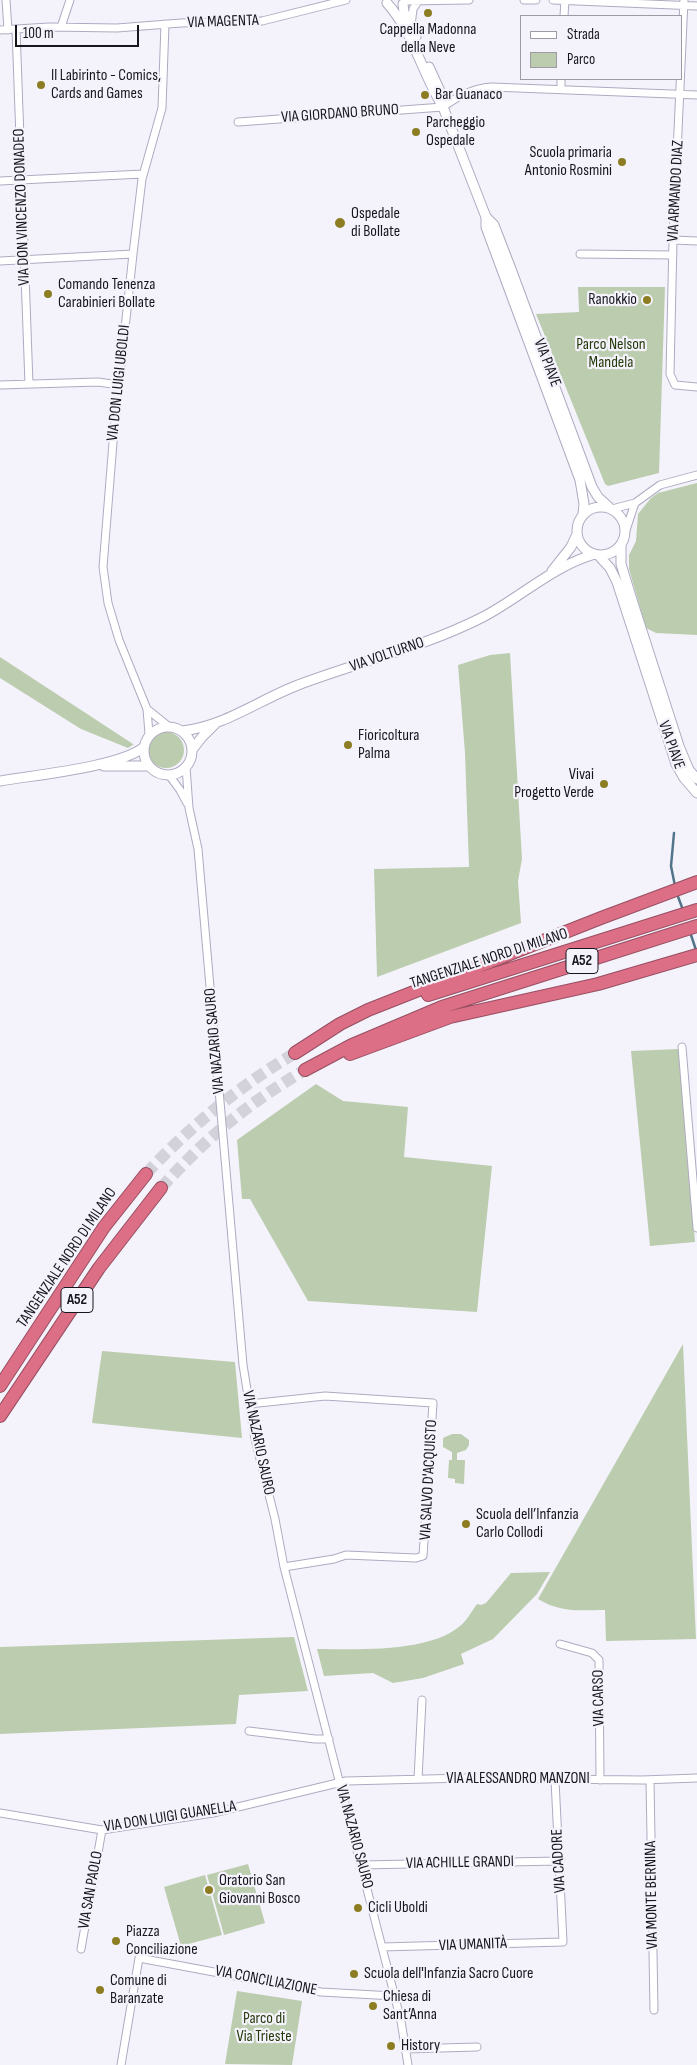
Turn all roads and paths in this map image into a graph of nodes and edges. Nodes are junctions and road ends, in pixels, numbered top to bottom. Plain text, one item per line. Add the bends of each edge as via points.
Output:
1 (6, 0) edge
2 (70, 0) edge
3 (346, 0) edge
4 (419, 0) edge
5 (469, 0) edge
6 (524, 0) edge
7 (536, 0) edge
8 (553, 0) edge
9 (564, 0) edge
10 (385, 1) edge
11 (405, 2) edge
12 (684, 2) edge
13 (697, 6) edge
14 (564, 15) edge
15 (165, 24) junction
16 (411, 26) junction
17 (61, 27) junction
18 (16, 29) junction
19 (4, 30) edge
20 (682, 48) edge
21 (561, 80) edge
22 (681, 80) edge
23 (561, 88) junction
24 (680, 94) junction
25 (697, 95) edge
26 (443, 107) junction
27 (238, 122) dead end
28 (144, 174) junction
29 (21, 180) junction
30 (0, 181) edge
31 (486, 217) junction
32 (673, 240) junction
33 (697, 242) edge
34 (133, 254) junction
35 (580, 254) dead end
36 (673, 254) junction
37 (24, 260) junction
38 (0, 261) edge
39 (29, 384) junction
40 (0, 385) edge
41 (119, 385) junction
42 (697, 387) edge
43 (697, 475) edge
44 (635, 502) junction
45 (610, 508) junction
46 (583, 514) junction
47 (626, 530) junction
48 (577, 534) junction
49 (622, 544) junction
50 (597, 554) junction
51 (551, 573) junction
52 (147, 709) junction
53 (217, 722) junction
54 (168, 726) junction
55 (182, 731) junction
56 (150, 734) junction
57 (144, 747) junction
58 (192, 750) junction
59 (89, 766) junction
60 (149, 766) junction
61 (186, 767) junction
62 (169, 775) junction
63 (697, 779) edge
64 (0, 781) edge
65 (697, 793) edge
66 (189, 808) junction
67 (692, 884) edge
68 (697, 910) edge
69 (697, 926) edge
70 (694, 955) edge
71 (682, 1047) dead end
72 (146, 1174) tunnel mouth
73 (161, 1188) tunnel mouth
74 (697, 1228) edge
75 (0, 1386) edge
76 (249, 1404) junction
77 (0, 1416) edge
78 (284, 1567) junction
79 (560, 1644) dead end
80 (422, 1700) dead end
81 (249, 1731) dead end
82 (329, 1739) junction
83 (697, 1778) edge
84 (418, 1779) junction
85 (555, 1780) junction
86 (600, 1780) junction
87 (650, 1780) junction
88 (340, 1782) junction
89 (0, 1813) edge
90 (102, 1830) junction
91 (559, 1861) junction
92 (361, 1865) junction
93 (563, 1942) joint
94 (382, 1947) junction
95 (81, 1950) dead end
96 (394, 1996) junction
97 (654, 2010) dead end
98 (477, 2047) dead end
99 (406, 2049) junction
100 (121, 2065) edge
101 (408, 2065) edge

1 - 19 street
2 - 17 street
3 - 15 street, VIA MAGENTA via 262,22
4 - 5 street
4 - 11 street
4 - 16 street via 413,9
6 - 7 street
8 - 9 street
9 - 12 street
9 - 14 street
10 - 11 street via 397,6
10 - 26 street, VIA PIAVE via 400,21
11 - 16 street, VIA PIAVE via 404,12
12 - 13 street
12 - 20 street, VIA ARMANDO DIAZ
15 - 17 street, VIA MAGENTA via 117,28
15 - 28 street, VIA DON LUIGI UBOLDI via 162,108
16 - 26 street, VIA PIAVE via 440,91
17 - 18 street, VIA MAGENTA
18 - 19 street, VIA MAGENTA
18 - 29 street, VIA DON VINCENZO DONADEO
21 - 23 street
22 - 24 street, VIA ARMANDO DIAZ
23 - 24 street
23 - 26 street via 484,87 458,96
24 - 25 street
24 - 32 street, VIA ARMANDO DIAZ
26 - 27 street, VIA GIORDANO BRUNO
26 - 31 street, VIA PIAVE
28 - 29 street
28 - 34 street, VIA DON LUIGI UBOLDI
29 - 30 street
29 - 37 street, VIA DON VINCENZO DONADEO
31 - 45 street, VIA PIAVE via 494,225 592,487
31 - 46 street, VIA PIAVE via 486,227 580,480
32 - 33 street
32 - 36 street, VIA ARMANDO DIAZ
34 - 37 street
34 - 41 street, VIA DON LUIGI UBOLDI
35 - 36 street
36 - 42 street, VIA ARMANDO DIAZ via 670,374 672,382 679,386
37 - 38 street
37 - 39 street, VIA DON VINCENZO DONADEO
39 - 40 street
39 - 41 street via 98,382
41 - 52 street, VIA DON LUIGI UBOLDI via 103,567 108,603 119,640
43 - 44 street via 660,485
44 - 45 street
44 - 47 street
45 - 46 street via 595,507
45 - 47 street via 623,519
46 - 48 street
47 - 49 street
48 - 50 street via 583,546
48 - 51 street, VIA VOLTURNO
49 - 50 street via 613,552
49 - 63 street, VIA PIAVE via 621,564 679,746 689,770
50 - 51 street, VIA VOLTURNO
50 - 65 street, VIA PIAVE via 617,582 676,764
51 - 53 street, VIA VOLTURNO via 518,597 453,631 298,685
52 - 54 street, VIA DON LUIGI UBOLDI
52 - 56 street, VIA DON LUIGI UBOLDI
53 - 55 street, VIA VOLTURNO
53 - 58 street, VIA VOLTURNO
54 - 55 street
54 - 56 street
55 - 58 street
56 - 57 street
57 - 59 street via 133,755
57 - 60 street via 144,757
58 - 61 street
59 - 60 street
59 - 64 street
60 - 62 street via 158,773
61 - 62 street
61 - 66 street, VIA NAZARIO SAURO
62 - 66 street, VIA NAZARIO SAURO
66 - 76 street, VIA NAZARIO SAURO via 200,866 242,1356
67 - 68 highway, TANGENZIALE NORD DI MILANO / A52 via 368,1010 334,1027 296,1053 343,1028 396,1006
69 - 70 highway, TANGENZIALE NORD DI MILANO / A52 via 442,1007 352,1044 305,1070 450,1017 598,984
71 - 74 street
72 - 75 highway, TANGENZIALE NORD DI MILANO / A52 via 104,1227
73 - 77 highway, TANGENZIALE NORD DI MILANO / A52 via 99,1268
76 - 78 street, VIA NAZARIO SAURO
76 - 78 street, VIA SALVO D'ACQUISTO via 325,1396 433,1403 423,1556 342,1555
78 - 82 street, VIA NAZARIO SAURO
79 - 86 street, VIA CARSO via 592,1652 599,1660
80 - 84 street
81 - 82 street
82 - 88 street, VIA NAZARIO SAURO
83 - 87 street, VIA ALESSANDRO MANZONI
84 - 85 street, VIA ALESSANDRO MANZONI
84 - 88 street, VIA ALESSANDRO MANZONI
85 - 86 street, VIA ALESSANDRO MANZONI
85 - 91 street, VIA CADORE
86 - 87 street, VIA ALESSANDRO MANZONI
87 - 97 street, VIA MONTE BERNINA
88 - 90 street, VIA DON LUIGI GUANELLA via 213,1813
88 - 92 street, VIA NAZARIO SAURO
89 - 90 street, VIA DON LUIGI GUANELLA
90 - 95 street, VIA SAN PAOLO
91 - 92 street, VIA ACHILLE GRANDI
91 - 93 street, VIA CADORE
92 - 94 street, VIA NAZARIO SAURO
93 - 94 street, VIA UMANITÀ
94 - 96 street, VIA NAZARIO SAURO
96 - 99 street, VIA NAZARIO SAURO
96 - 100 street, VIA CONCILIAZIONE via 313,1990 139,1958
98 - 99 street
99 - 101 street, VIA NAZARIO SAURO

